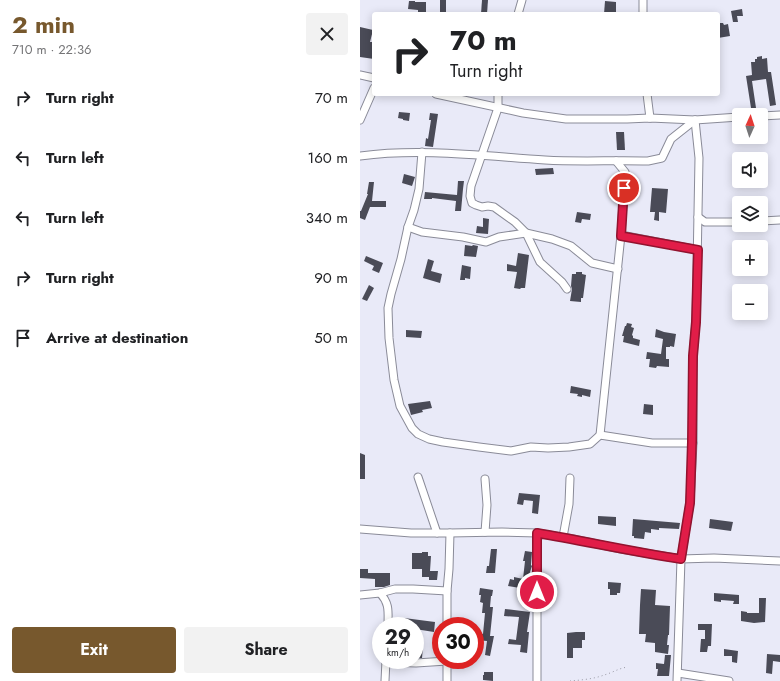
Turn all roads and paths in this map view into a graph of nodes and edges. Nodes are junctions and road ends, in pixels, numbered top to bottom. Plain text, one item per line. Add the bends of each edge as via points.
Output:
1 (522, 0) edge
2 (643, 0) edge
3 (519, 12) edge
4 (643, 12) edge
5 (360, 75) edge
6 (372, 78) edge
7 (372, 93) edge
8 (445, 96) edge
9 (498, 96) edge
10 (648, 96) edge
11 (498, 108) junction
12 (780, 115) edge
13 (768, 116) edge
14 (732, 117) edge
15 (650, 118) junction
16 (360, 120) edge
17 (694, 120) junction
18 (422, 152) junction
19 (360, 156) edge
20 (482, 156) junction
21 (616, 161) junction
22 (698, 217) junction
23 (780, 220) edge
24 (768, 221) edge
25 (732, 222) edge
26 (408, 227) junction
27 (526, 233) junction
28 (621, 236) junction
29 (698, 250) junction
30 (618, 269) junction
31 (567, 289) dead end
32 (600, 435) junction
33 (692, 442) junction
34 (418, 477) dead end
35 (570, 478) dead end
36 (485, 479) dead end
37 (360, 529) edge
38 (485, 532) junction
39 (437, 533) junction
40 (450, 533) junction
41 (537, 533) junction
42 (563, 537) junction
43 (681, 559) junction
44 (780, 561) edge
45 (447, 592) junction
46 (380, 593) junction
47 (360, 595) edge
48 (388, 617) edge
49 (447, 617) edge
50 (628, 667) dead end
51 (386, 669) edge
52 (447, 669) edge
53 (678, 673) junction
54 (385, 681) edge
55 (447, 681) edge
56 (537, 681) edge
57 (570, 681) edge
58 (677, 681) edge
59 (729, 681) edge

1 - 3 street
2 - 4 street
5 - 6 street
7 - 16 street
8 - 11 street
9 - 11 street
10 - 15 street
11 - 15 street via 566,119
11 - 20 street
12 - 13 street
14 - 17 street
15 - 17 street
17 - 21 street via 671,139 662,158 648,161
17 - 22 street via 699,158
18 - 19 street
18 - 20 street
18 - 26 street via 419,189
20 - 21 street via 561,161
20 - 27 street via 471,186 472,203 482,207 494,207
21 - 28 street via 625,172
22 - 25 street via 705,222
22 - 29 street
23 - 24 street
26 - 27 street via 422,232 486,242 499,237
26 - 32 street via 388,308 394,380 400,406 412,428 418,434 443,442 511,451 531,447 590,444
27 - 30 street via 571,246 592,263
27 - 31 street via 540,262
28 - 29 street
28 - 30 street
29 - 33 street
30 - 32 street
32 - 33 street via 652,443
33 - 43 street via 690,503
34 - 39 street
35 - 42 street via 569,504
36 - 38 street
37 - 39 street
38 - 40 street
38 - 41 street
39 - 40 street
40 - 45 street
41 - 42 street
41 - 56 street
42 - 43 street
43 - 44 street
43 - 53 street
45 - 46 street via 395,589
45 - 49 street
46 - 47 street
46 - 48 street via 388,607
50 - 57 path via 604,676
51 - 54 street
52 - 55 street
53 - 58 street
53 - 59 street

